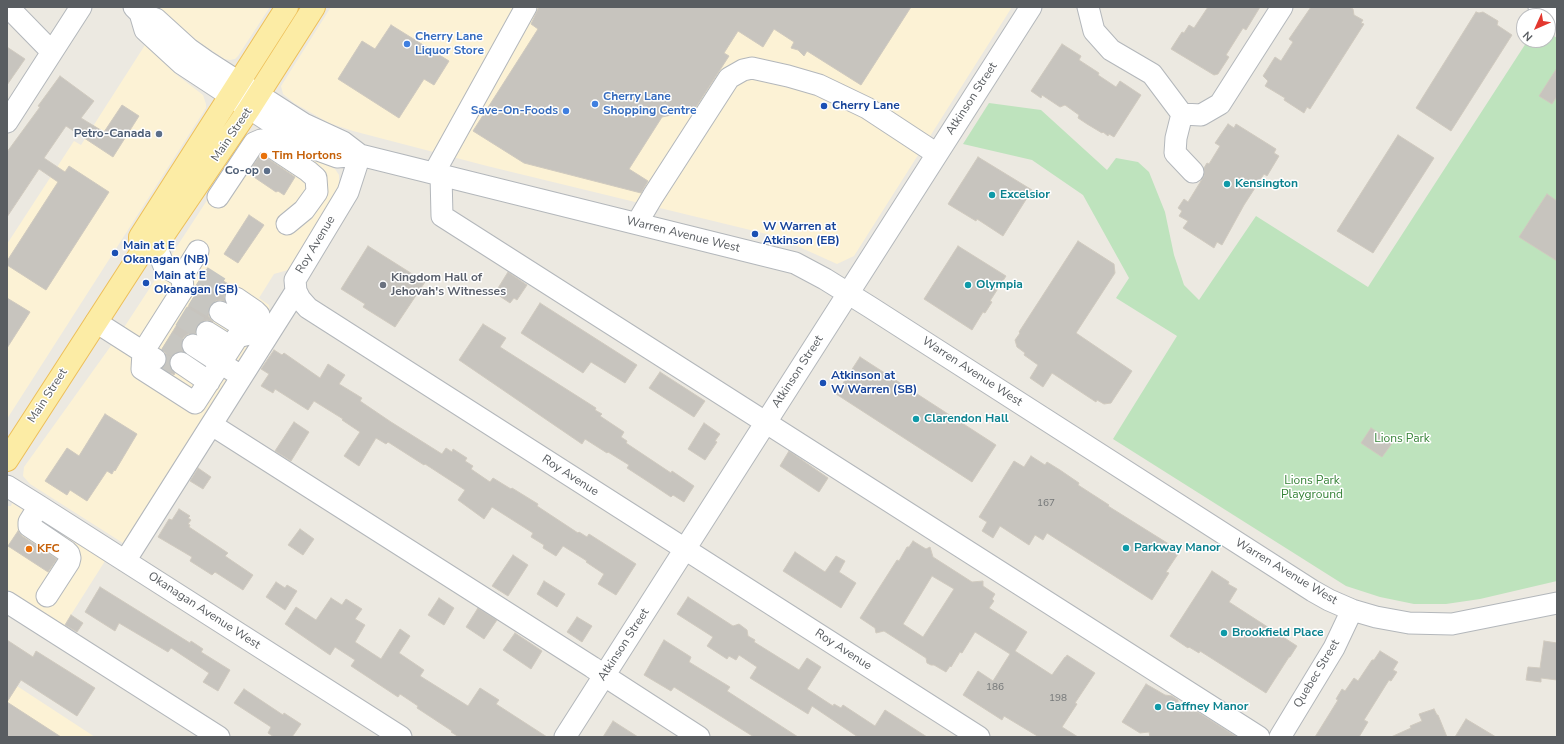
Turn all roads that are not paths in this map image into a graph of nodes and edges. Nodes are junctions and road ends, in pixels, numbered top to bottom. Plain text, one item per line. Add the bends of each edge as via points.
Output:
1 (8, 7) edge
2 (81, 7) edge
3 (287, 7) edge
4 (314, 7) edge
5 (526, 7) edge
6 (1031, 7) edge
7 (1088, 7) edge
8 (1282, 7) edge
9 (1539, 7) edge
10 (137, 10) edge
11 (1557, 19) edge
12 (52, 52) junction
13 (235, 89) junction
14 (254, 102) junction
15 (1182, 114) junction
16 (7, 122) edge
17 (937, 154) junction
18 (360, 155) junction
19 (1193, 172) dead end
20 (437, 174) junction
21 (218, 197) dead end
22 (638, 223) junction
23 (288, 224) dead end
24 (149, 249) junction
25 (296, 292) junction
26 (848, 293) junction
27 (236, 298) tunnel mouth
28 (174, 312) junction
29 (96, 322) junction
30 (196, 343) junction
31 (219, 365) junction
32 (242, 377) junction
33 (765, 423) junction
34 (212, 425) junction
35 (7, 460) edge
36 (7, 486) edge
37 (39, 506) junction
38 (685, 549) junction
39 (125, 561) junction
40 (47, 596) dead end
41 (7, 602) edge
42 (1557, 603) edge
43 (1352, 610) junction
44 (604, 676) junction
45 (219, 737) edge
46 (401, 737) edge
47 (565, 737) edge
48 (699, 737) edge
49 (979, 737) edge
50 (1258, 737) edge
51 (1280, 737) edge

1 - 12 street
2 - 12 street
3 - 13 main road, Main Street
4 - 14 main road, Main Street
5 - 20 street
6 - 17 street, Atkinson Street
7 - 15 street via 1094,31 1111,50 1152,74
8 - 15 street via 1220,104 1201,115
9 - 11 street
10 - 13 street, Warren Avenue West via 156,19
12 - 16 street
13 - 14 street, Warren Avenue West
13 - 24 main road, Main Street via 140,237
14 - 18 street, Warren Avenue West via 343,142
14 - 24 main road, Main Street
15 - 19 street via 1175,153
17 - 22 street via 867,108 820,85 752,68 743,70 729,78
17 - 26 street, Atkinson Street
18 - 20 street, Warren Avenue West
18 - 25 street, Roy Avenue via 348,192 295,280
20 - 22 street, Warren Avenue West
20 - 33 street via 442,216
21 - 23 street via 254,143 261,140 316,178 317,192 304,210
22 - 26 street, Warren Avenue West via 795,263
24 - 28 street via 164,266
24 - 29 main road, Main Street
25 - 32 street
25 - 38 street, Roy Avenue via 308,308
26 - 33 street, Atkinson Street
26 - 43 street, Warren Avenue West via 1313,591
27 - 31 street via 256,311 260,320 253,333
28 - 29 street
28 - 31 street via 142,369
29 - 35 main road, Main Street
30 - 31 street
30 - 31 street
30 - 31 street
31 - 32 street
32 - 34 street
33 - 38 street, Atkinson Street
33 - 50 street
34 - 39 street
34 - 44 street
36 - 37 street, Okanagan Avenue West
37 - 39 street, Okanagan Avenue West
37 - 40 street via 29,526 66,551 70,558
38 - 44 street, Atkinson Street
38 - 49 street, Roy Avenue
39 - 46 street, Okanagan Avenue West
41 - 45 street
42 - 43 street, Warren Avenue West via 1452,624 1409,622
43 - 51 street, Quebec Street via 1334,648
44 - 47 street, Atkinson Street
44 - 48 street

